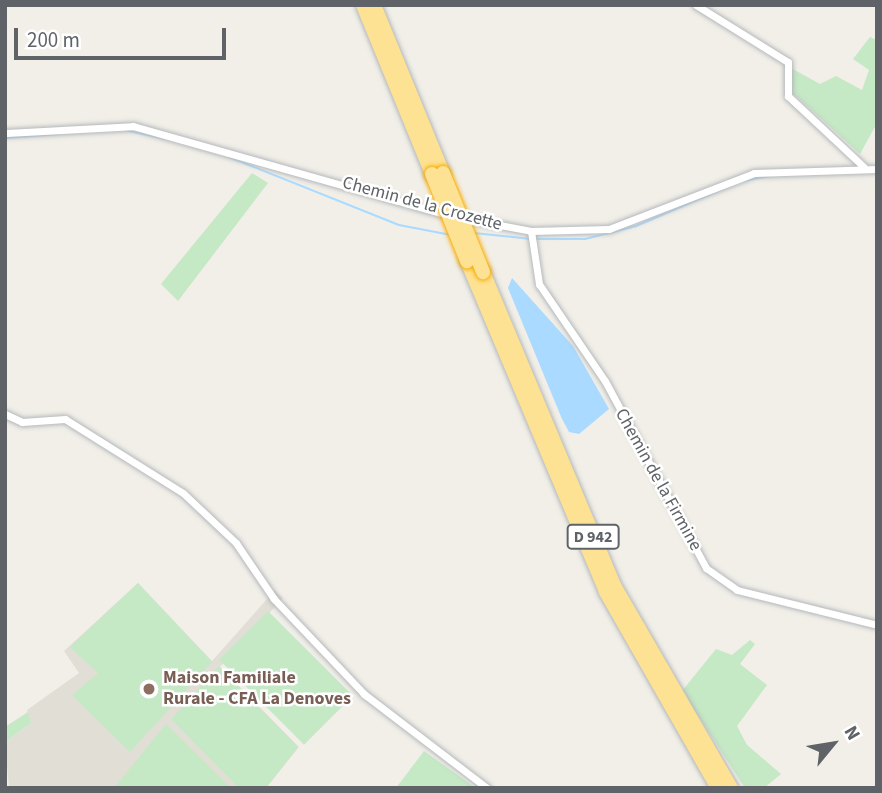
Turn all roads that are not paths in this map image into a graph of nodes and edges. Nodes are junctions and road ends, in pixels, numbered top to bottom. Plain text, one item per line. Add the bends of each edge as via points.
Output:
1 (363, 5) edge
2 (374, 5) edge
3 (696, 5) edge
4 (5, 133) edge
5 (864, 167) junction
6 (877, 169) edge
7 (438, 174) junction
8 (531, 232) junction
9 (5, 414) edge
10 (877, 625) edge
11 (487, 788) edge
12 (718, 788) edge
13 (731, 788) edge

1 - 7 highway, D 942
2 - 7 highway, D 942
3 - 5 street via 788,62 788,96
4 - 8 street, Chemin de la Crozette via 133,126 434,211
5 - 6 street, Chemin de la Crozette
5 - 8 street, Chemin de la Crozette via 754,173 609,229
7 - 12 highway, D 942, bridge via 467,261 606,592
7 - 13 highway, D 942, bridge via 615,587
8 - 10 street, Chemin de la Firmine via 540,284 605,381 706,568 737,590
9 - 11 street via 22,422 65,419 183,493 236,543 274,599 364,694

